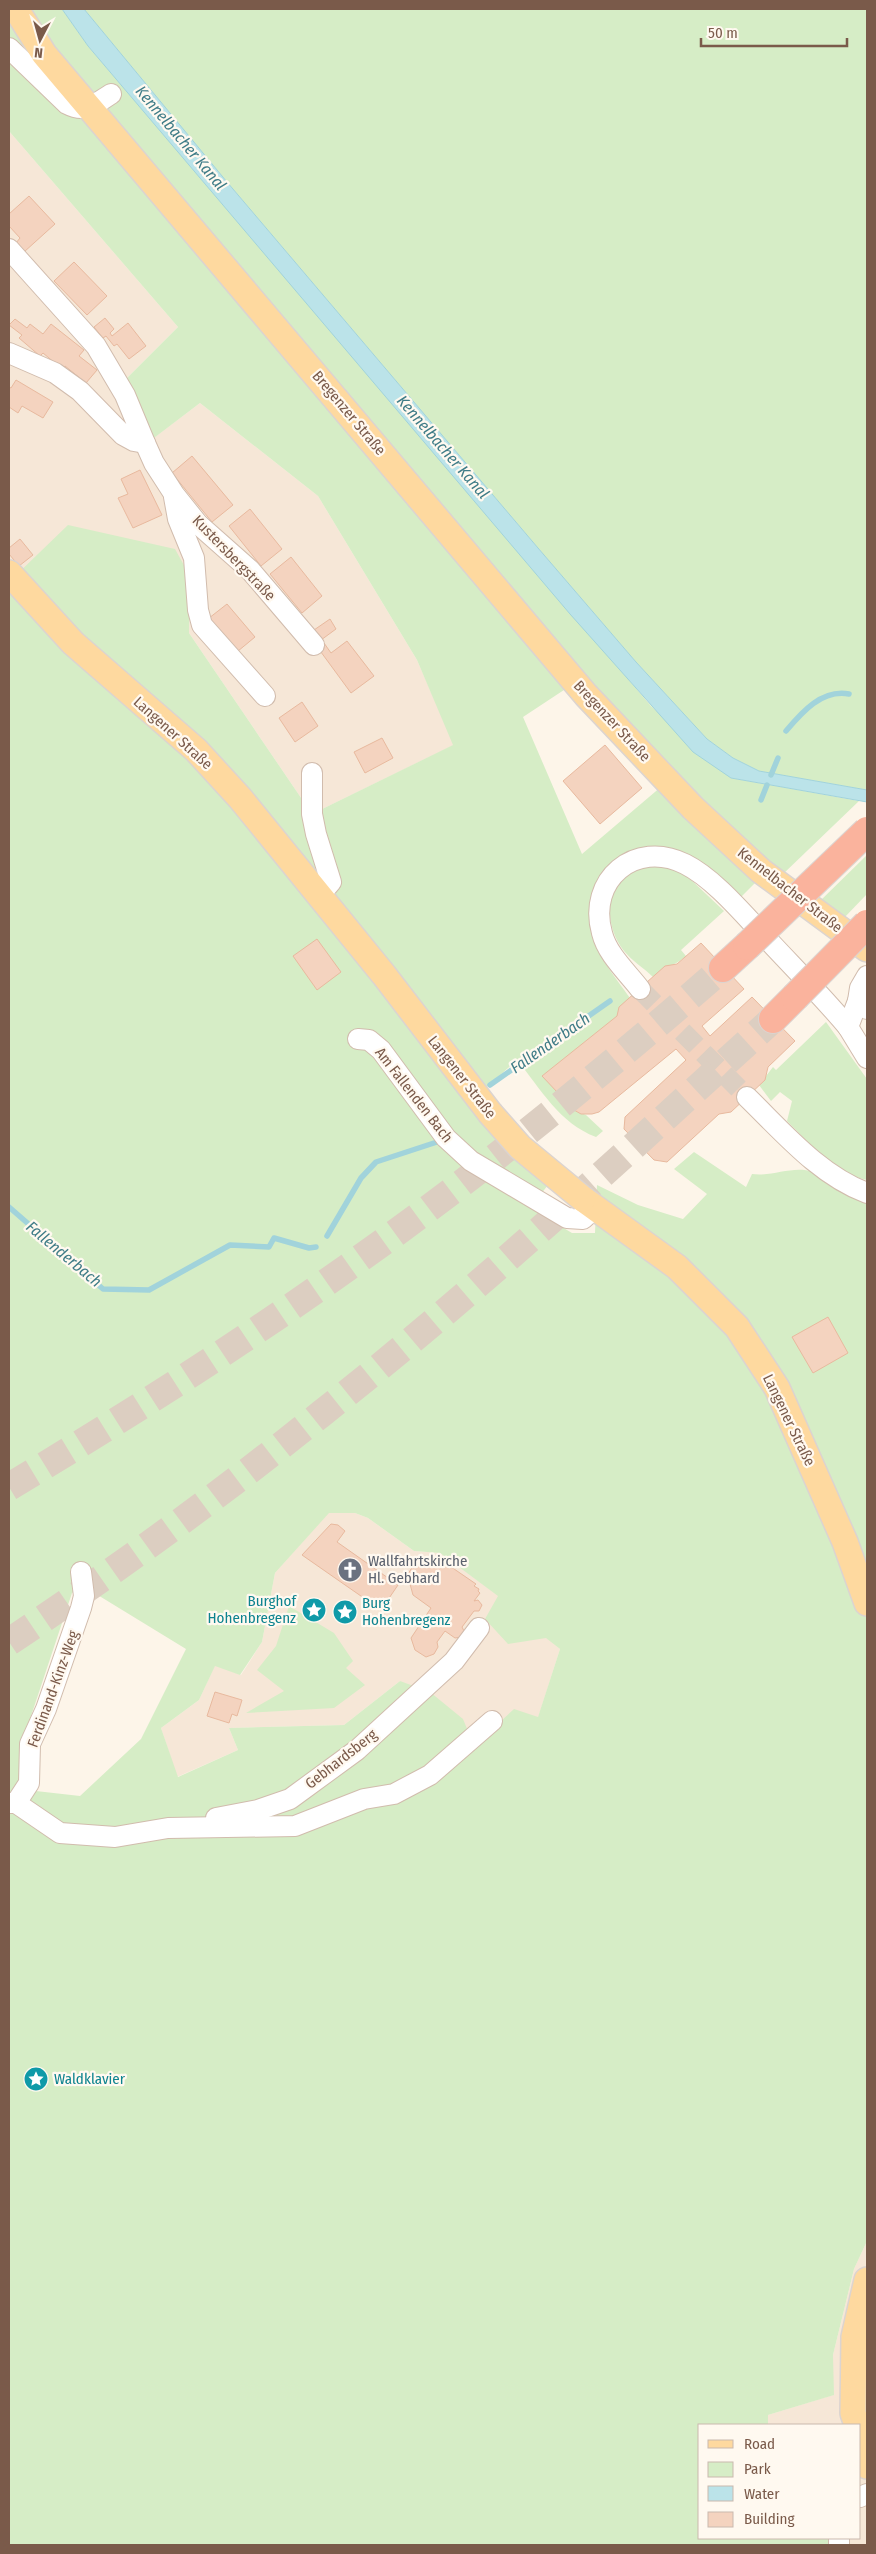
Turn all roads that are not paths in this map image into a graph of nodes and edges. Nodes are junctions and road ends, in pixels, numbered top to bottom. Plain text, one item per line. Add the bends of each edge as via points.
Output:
1 (16, 9) edge
2 (9, 48) edge
3 (111, 94) dead end
4 (89, 107) junction
5 (9, 249) edge
6 (9, 352) edge
7 (145, 443) junction
8 (174, 494) junction
9 (9, 573) edge
10 (314, 645) dead end
11 (265, 696) dead end
12 (312, 773) dead end
13 (693, 808) joint
14 (867, 831) edge
15 (320, 896) junction
16 (867, 924) edge
17 (867, 949) edge
18 (723, 968) tunnel mouth
19 (867, 976) edge
20 (640, 989) tunnel mouth
21 (863, 1005) edge
22 (773, 1020) tunnel mouth
23 (848, 1027) junction
24 (358, 1039) dead end
25 (867, 1058) edge
26 (747, 1097) tunnel mouth
27 (867, 1193) edge
28 (589, 1204) junction
29 (81, 1572) dead end
30 (867, 1603) edge
31 (479, 1628) dead end
32 (492, 1721) dead end
33 (12, 1803) edge
34 (168, 1828) junction
35 (867, 2280) edge
36 (855, 2419) edge
37 (861, 2441) edge
38 (867, 2466) edge

1 - 4 main road, Bregenzer Straße via 44,54
2 - 4 street via 67,104 78,109
3 - 4 street
4 - 13 main road, Bregenzer Straße via 586,695
5 - 7 street, Kustersbergstraße via 96,346 125,395
6 - 7 street via 55,373 80,391 124,435
7 - 8 street, Kustersbergstraße
8 - 10 street, Kustersbergstraße via 198,524 250,570
8 - 11 street, Kustersbergstraße via 178,519 196,570 202,625
9 - 15 main road, Langener Straße via 72,643 196,750
12 - 15 street via 312,814 331,882
13 - 17 main road, Kennelbacher Straße via 761,871
14 - 18 highway, bridge
15 - 28 main road, Langener Straße, bridge via 490,1113 520,1147
16 - 22 highway, bridge
19 - 21 street via 860,988
20 - 23 street via 608,948 599,923 600,904 607,883 622,867 644,856 658,855 672,858 699,873 736,907
21 - 23 street
23 - 25 street
24 - 28 street, Am Fallenden Bach via 369,1040 381,1050 446,1138 472,1161 567,1218 583,1219
26 - 27 street via 807,1155 848,1184
28 - 30 main road, Langener Straße via 677,1267 737,1327 777,1388 845,1542
29 - 33 street, Ferdinand-Kinz-Weg via 84,1596 46,1708 30,1744 29,1783
31 - 34 street, Gebhardsberg via 454,1661 357,1750 290,1799 258,1810
32 - 34 street, Gebhardsberg via 430,1775 394,1794 364,1799 295,1826
33 - 34 street, Gebhardsberg via 60,1833 115,1837
35 - 36 main road via 854,2337
37 - 38 main road

